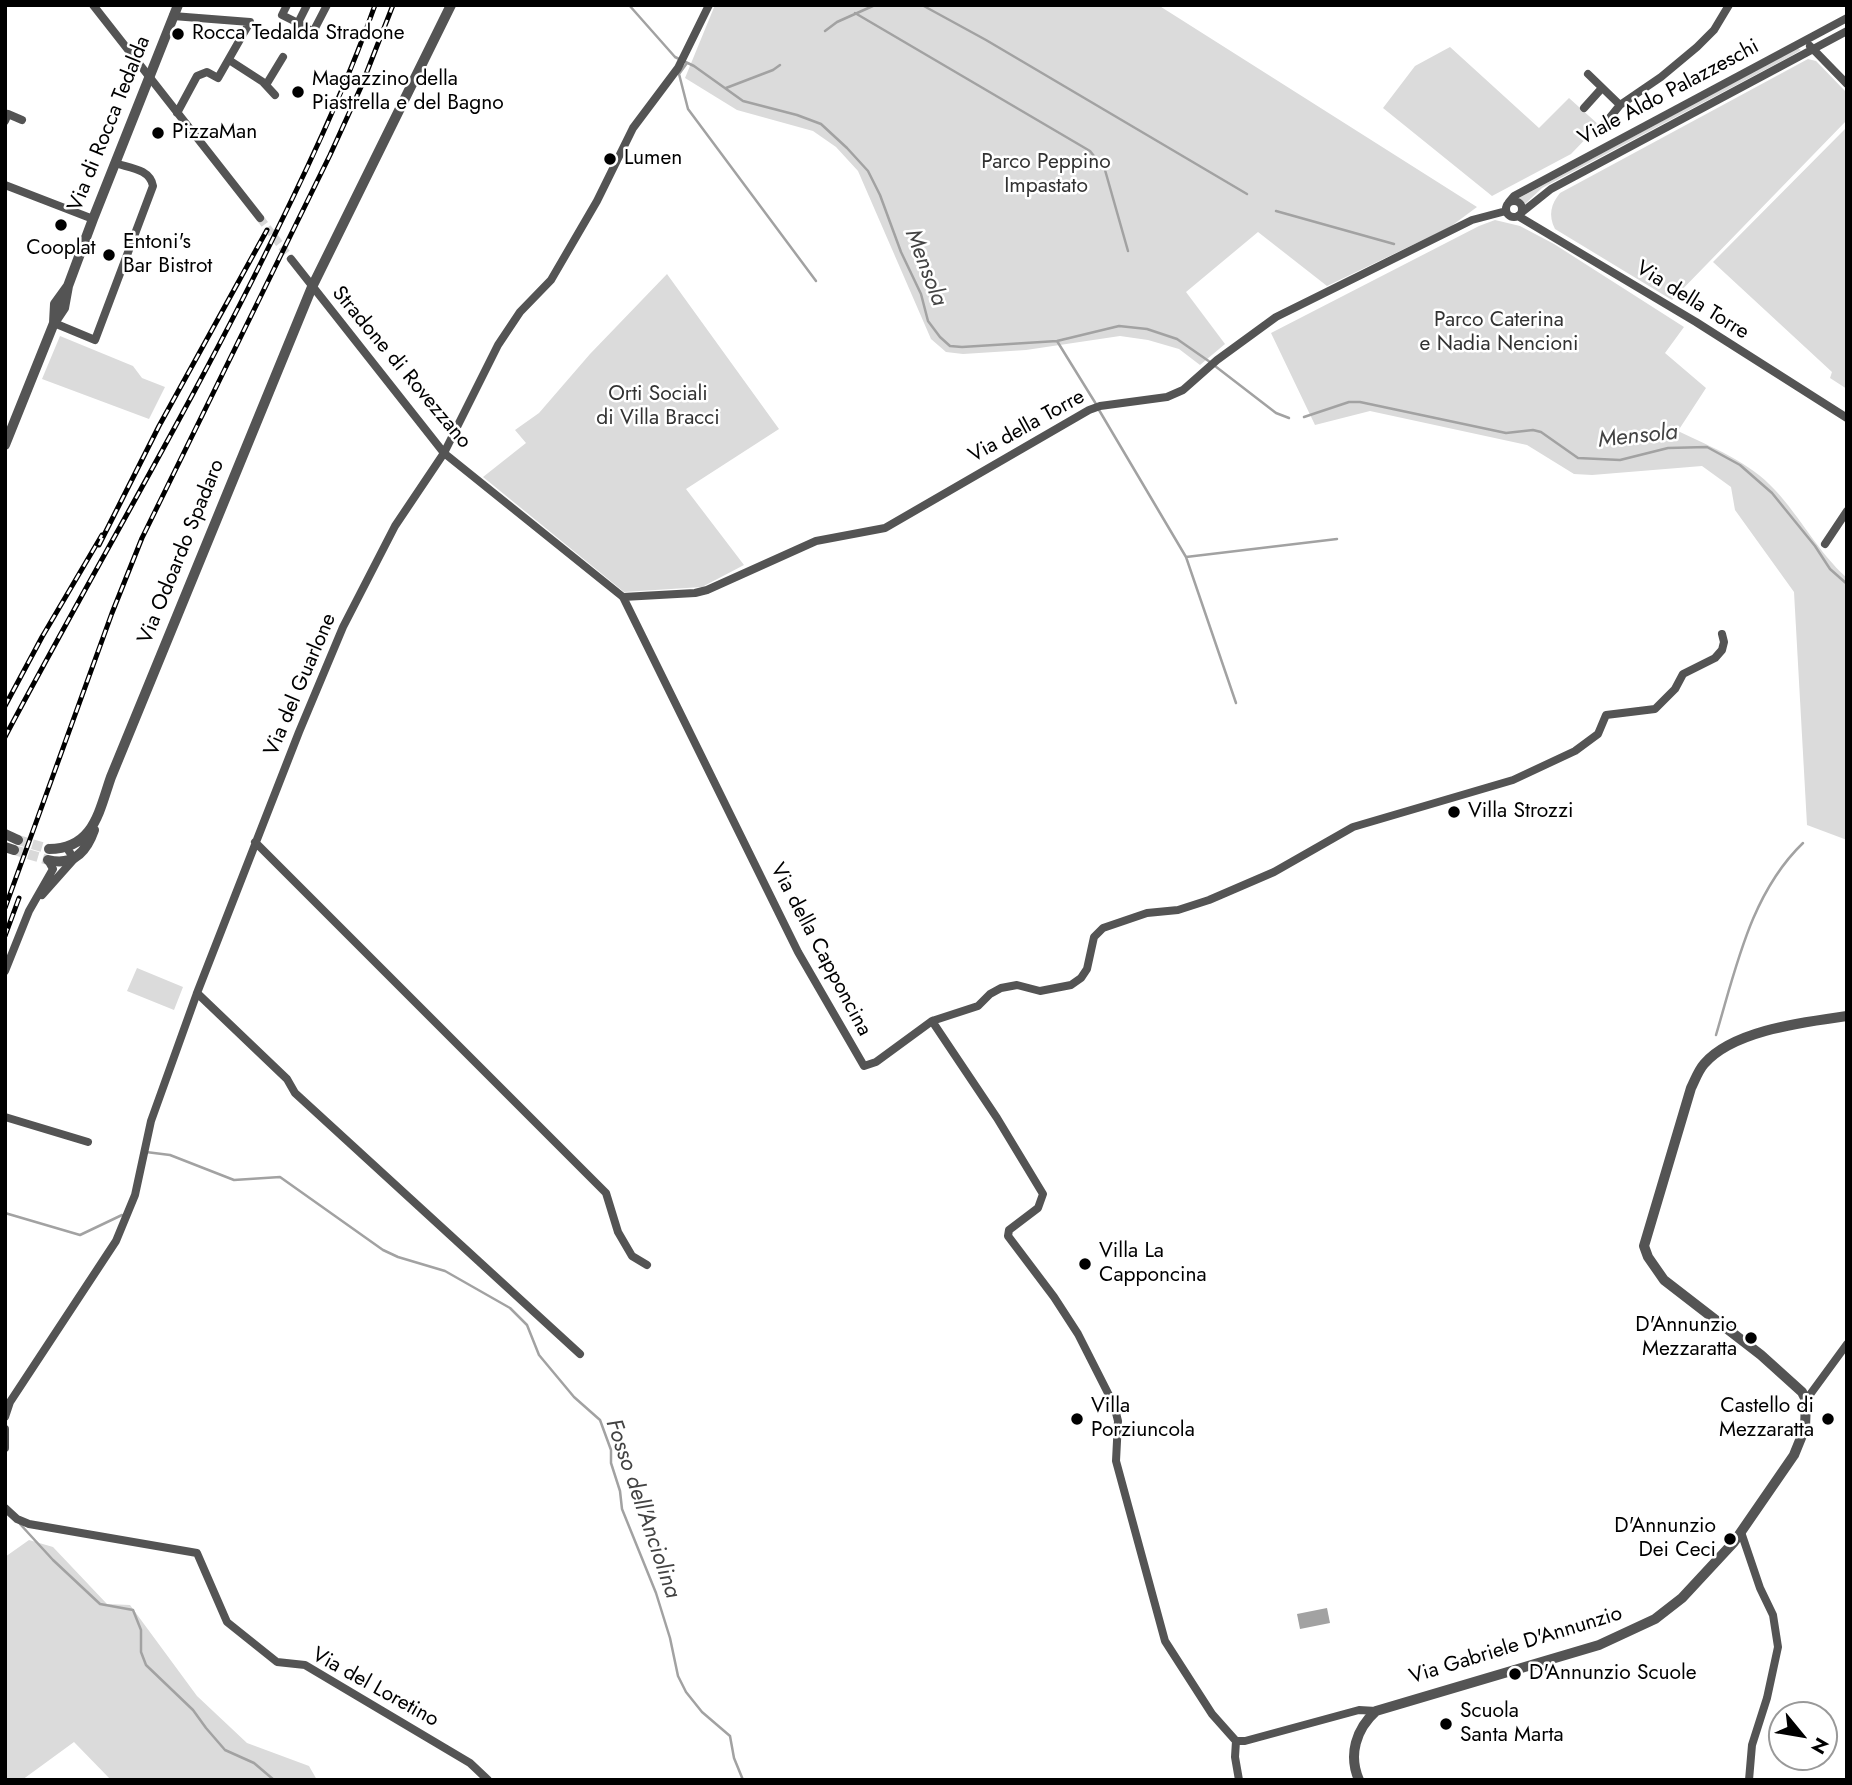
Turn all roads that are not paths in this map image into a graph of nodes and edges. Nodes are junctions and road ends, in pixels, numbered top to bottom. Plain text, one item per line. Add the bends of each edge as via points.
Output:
1 (93, 5) edge
2 (287, 5) edge
3 (307, 5) edge
4 (327, 5) edge
5 (451, 5) edge
6 (709, 5) edge
7 (1729, 5) edge
8 (176, 10) edge
9 (1847, 18) edge
10 (298, 23) junction
11 (1847, 31) edge
12 (1806, 40) junction
13 (1812, 50) junction
14 (283, 57) dead end
15 (229, 60) junction
16 (1588, 74) dead end
17 (149, 77) junction
18 (1847, 84) edge
19 (266, 85) junction
20 (1602, 88) junction
21 (275, 95) dead end
22 (1620, 105) junction
23 (1584, 108) dead end
24 (177, 113) junction
25 (22, 120) dead end
26 (5, 121) edge
27 (1603, 126) dead end
28 (115, 163) junction
29 (5, 185) edge
30 (1508, 207) junction
31 (1520, 214) junction
32 (260, 218) tunnel mouth
33 (93, 219) junction
34 (291, 259) tunnel mouth
35 (312, 287) junction
36 (54, 323) junction
37 (1847, 418) edge
38 (5, 445) edge
39 (444, 453) junction
40 (1847, 511) edge
41 (1825, 544) dead end
42 (623, 597) junction
43 (1722, 634) dead end
44 (96, 819) junction
45 (5, 834) edge
46 (256, 842) junction
47 (12, 846) tunnel mouth
48 (67, 848) junction
49 (49, 855) junction
50 (74, 859) junction
51 (29, 911) junction
52 (5, 971) edge
53 (197, 993) junction
54 (1847, 1016) edge
55 (932, 1020) junction
56 (5, 1117) edge
57 (88, 1142) dead end
58 (647, 1265) dead end
59 (1847, 1344) edge
60 (580, 1354) dead end
61 (1806, 1400) junction
62 (5, 1417) edge
63 (5, 1429) edge
64 (5, 1448) edge
65 (5, 1508) edge
66 (1741, 1532) junction
67 (1376, 1711) junction
68 (1236, 1741) junction
69 (488, 1780) edge
70 (1239, 1780) edge
71 (1359, 1780) edge
72 (1749, 1780) edge

1 - 17 street
2 - 10 street via 282,15
3 - 10 street
4 - 10 street via 313,32
5 - 35 street, Via Odoardo Spadaro
6 - 39 street, Via del Guarlone via 678,68 635,123 551,280 520,312 498,345
7 - 22 street via 1697,47
8 - 15 street, Via di Rocca Tedalda via 250,22
8 - 17 street, Via di Rocca Tedalda
9 - 12 street, Viale Aldo Palazzeschi
11 - 13 street, Viale Aldo Palazzeschi
12 - 13 street
12 - 30 street, Viale Aldo Palazzeschi via 1580,160 1514,197
13 - 18 street
13 - 31 street, Viale Aldo Palazzeschi via 1551,190
14 - 19 street
15 - 19 street
15 - 24 street via 218,78 206,72 197,76
16 - 20 street
17 - 24 street
17 - 28 street, Via di Rocca Tedalda
19 - 21 street
20 - 22 street
20 - 23 street
22 - 27 street
24 - 32 street
25 - 26 street via 8,114
28 - 33 street, Via di Rocca Tedalda
28 - 36 street via 146,173 153,186 95,340
29 - 33 street
30 - 31 street via 1510,216
30 - 31 street via 1519,203
30 - 42 street, Via della Torre via 1472,220 1276,317 1175,394 1100,406 1081,414 885,528 816,541 707,590
31 - 37 street, Via della Torre
33 - 36 street, Via di Rocca Tedalda via 66,303
34 - 35 street, Stradone di Rovezzano
35 - 39 street, Stradone di Rovezzano
35 - 44 street, Via Odoardo Spadaro
36 - 38 street, Via di Rocca Tedalda
39 - 42 street, Stradone di Rovezzano
39 - 46 street, Via del Guarlone via 395,526 343,627
40 - 41 street
42 - 55 street, Via della Capponcina via 798,952 857,1058 869,1066
43 - 55 street via 1724,642 1716,658 1683,674 1654,709 1606,715 1598,734 1575,751 1513,780 1353,827 1274,872 1209,900 1103,928 1094,937 1087,969 1071,985 1040,991 1017,985 1002,988 978,1006
44 - 48 street, Via Odoardo Spadaro via 89,832
44 - 50 street via 87,845
45 - 47 street
46 - 53 street, Via del Guarlone
46 - 58 street via 607,1193 618,1232 632,1256
48 - 49 street
48 - 50 street
49 - 50 street via 62,863
49 - 51 street via 53,869
50 - 51 street
51 - 52 street
53 - 60 street via 287,1079 295,1093
53 - 62 street, Via del Guarlone via 151,1121 135,1195 116,1241 10,1402
54 - 61 street via 1751,1035 1704,1064 1692,1088 1644,1246 1664,1280 1794,1383
55 - 68 street via 1043,1194 1038,1208 1009,1230 1008,1236 1078,1334 1114,1405 1116,1461 1165,1641 1212,1714
56 - 57 street
59 - 61 street
61 - 66 street, Via Gabriele D'Annunzio via 1800,1441
63 - 64 street
65 - 69 street, Via del Loretino via 29,1524 197,1553 227,1622 270,1657 304,1665 470,1763
66 - 67 street, Via Gabriele D'Annunzio via 1682,1598 1631,1631 1599,1645
66 - 72 street via 1773,1615 1778,1647 1752,1745
67 - 68 street via 1359,1710
67 - 71 street via 1355,1741 1354,1769
68 - 70 street

